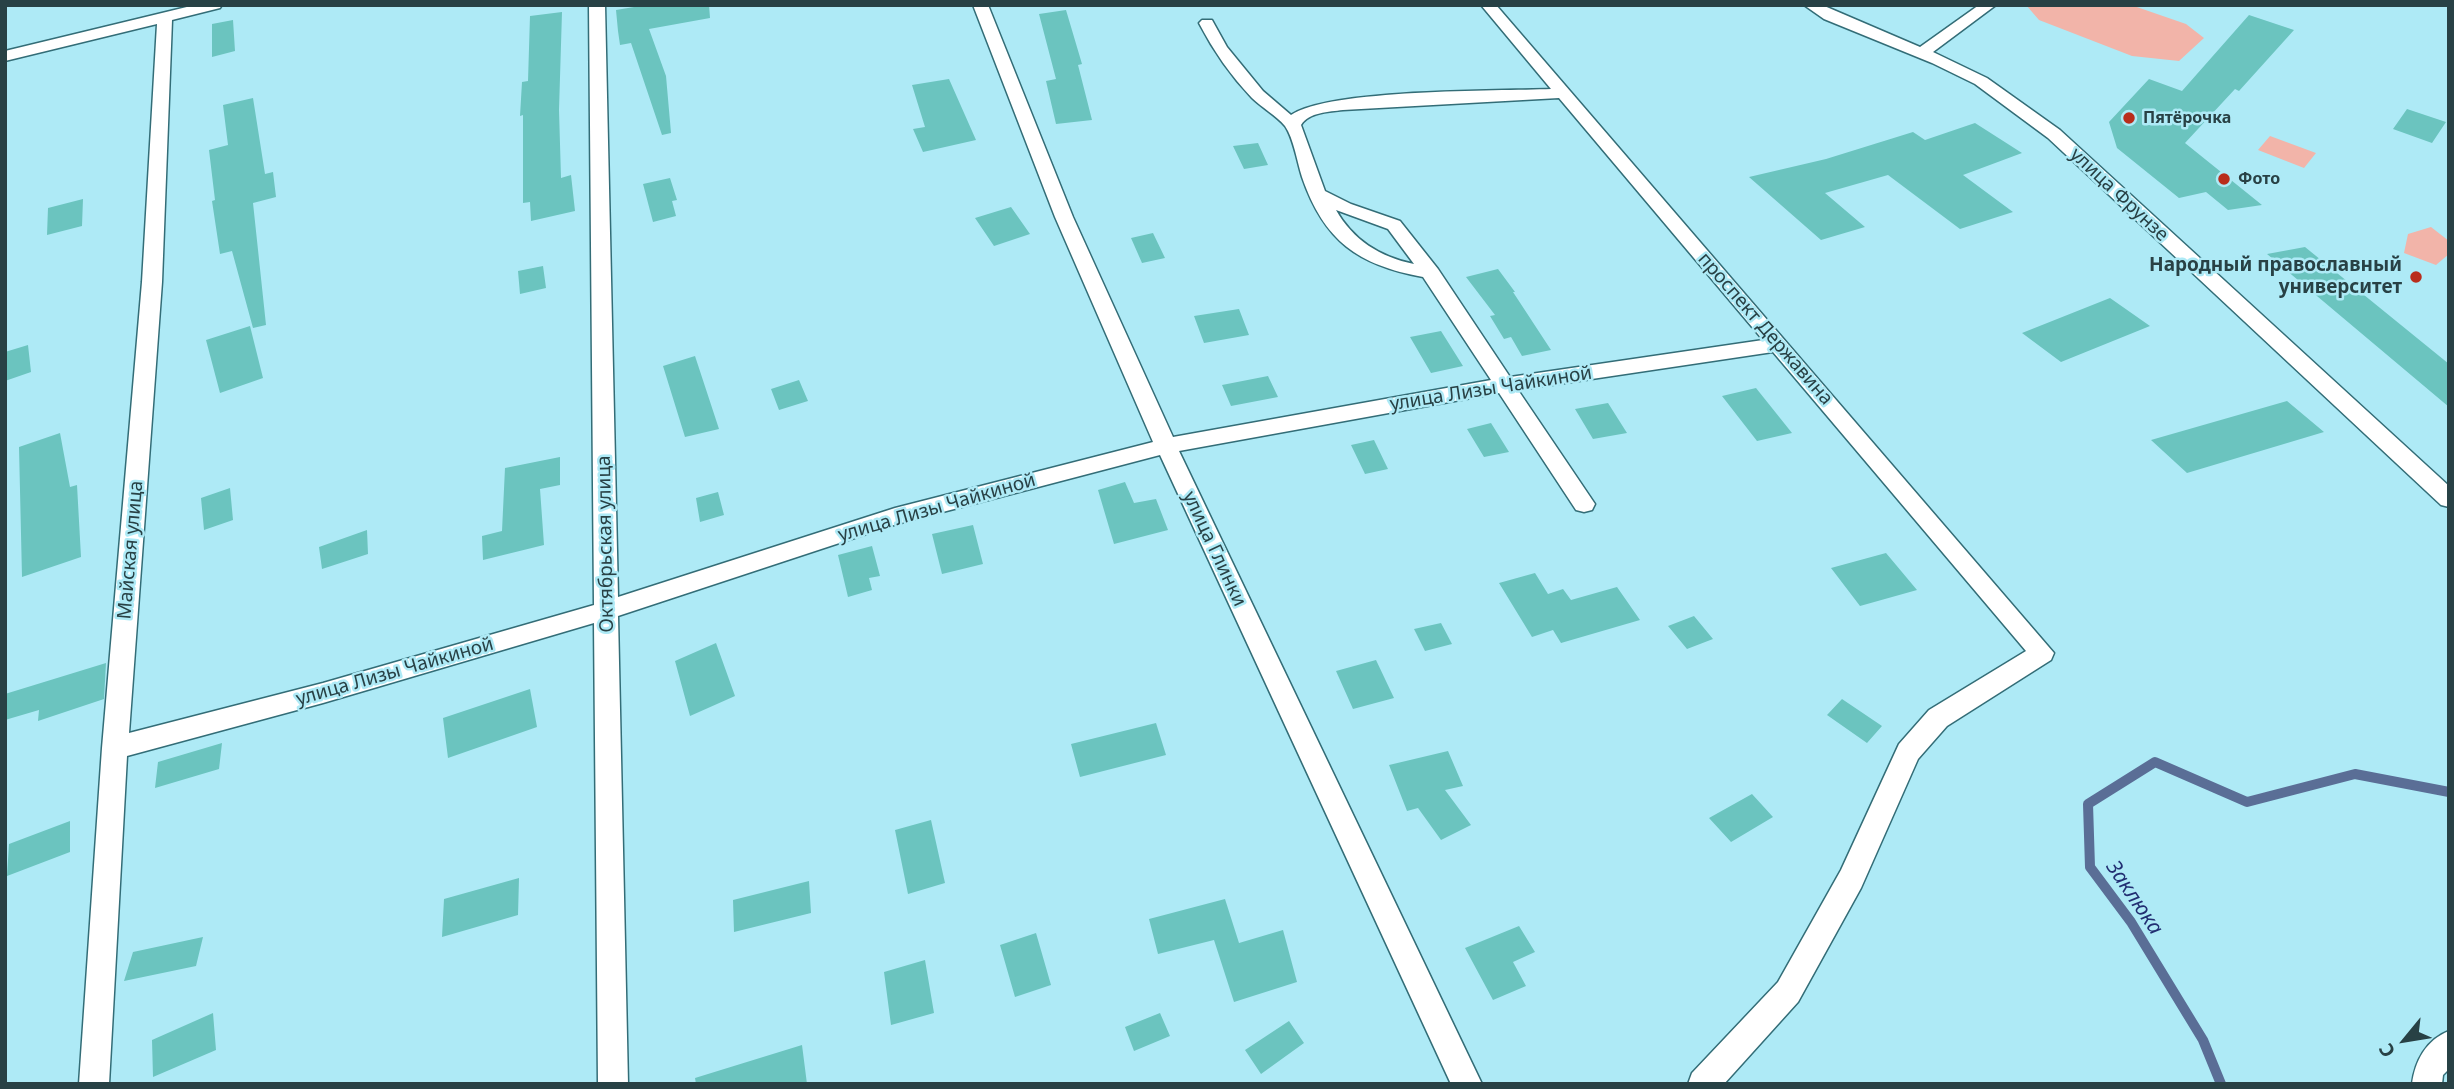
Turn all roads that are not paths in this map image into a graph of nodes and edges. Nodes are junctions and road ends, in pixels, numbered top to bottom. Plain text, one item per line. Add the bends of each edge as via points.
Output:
1 (215, 5) edge
2 (597, 5) edge
3 (980, 5) edge
4 (1488, 5) edge
5 (1811, 5) edge
6 (1989, 5) edge
7 (165, 16) junction
8 (1207, 23) dead end
9 (1921, 54) junction
10 (5, 56) edge
11 (1562, 93) junction
12 (1293, 125) junction
13 (1317, 194) junction
14 (1431, 273) junction
15 (1778, 345) junction
16 (1504, 385) junction
17 (1166, 446) junction
18 (2449, 499) edge
19 (1584, 504) dead end
20 (608, 610) junction
21 (115, 748) junction
22 (2449, 1046) edge
23 (94, 1084) edge
24 (613, 1084) edge
25 (1467, 1084) edge
26 (1703, 1084) edge
27 (2427, 1084) edge

1 - 7 street
2 - 20 street, Октябрьская улица
3 - 17 street, улица Глинки via 1064,216
4 - 11 street, проспект Державина
5 - 9 street, улица Фрунзе
6 - 9 street
7 - 10 street
7 - 21 street, Майская улица via 152,282
8 - 12 street via 1220,48 1257,94
9 - 18 street, улица Фрунзе via 1981,81 2054,134
11 - 12 street via 1423,98 1318,109 1300,115
11 - 15 street, проспект Державина
12 - 13 street
13 - 14 street via 1394,225
13 - 14 street via 1340,233 1360,250 1394,266
14 - 16 street
15 - 16 street, улица Лизы Чайкиной
15 - 26 street, проспект Державина via 2042,653 1938,718 1908,752 1850,879 1788,992
16 - 17 street, улица Лизы Чайкиной
16 - 19 street
17 - 20 street, улица Лизы Чайкиной via 895,516
17 - 25 street, улица Глинки
20 - 21 street, улица Лизы Чайкиной
20 - 24 street, Октябрьская улица
21 - 23 street, Майская улица
22 - 27 street via 2429,1068

